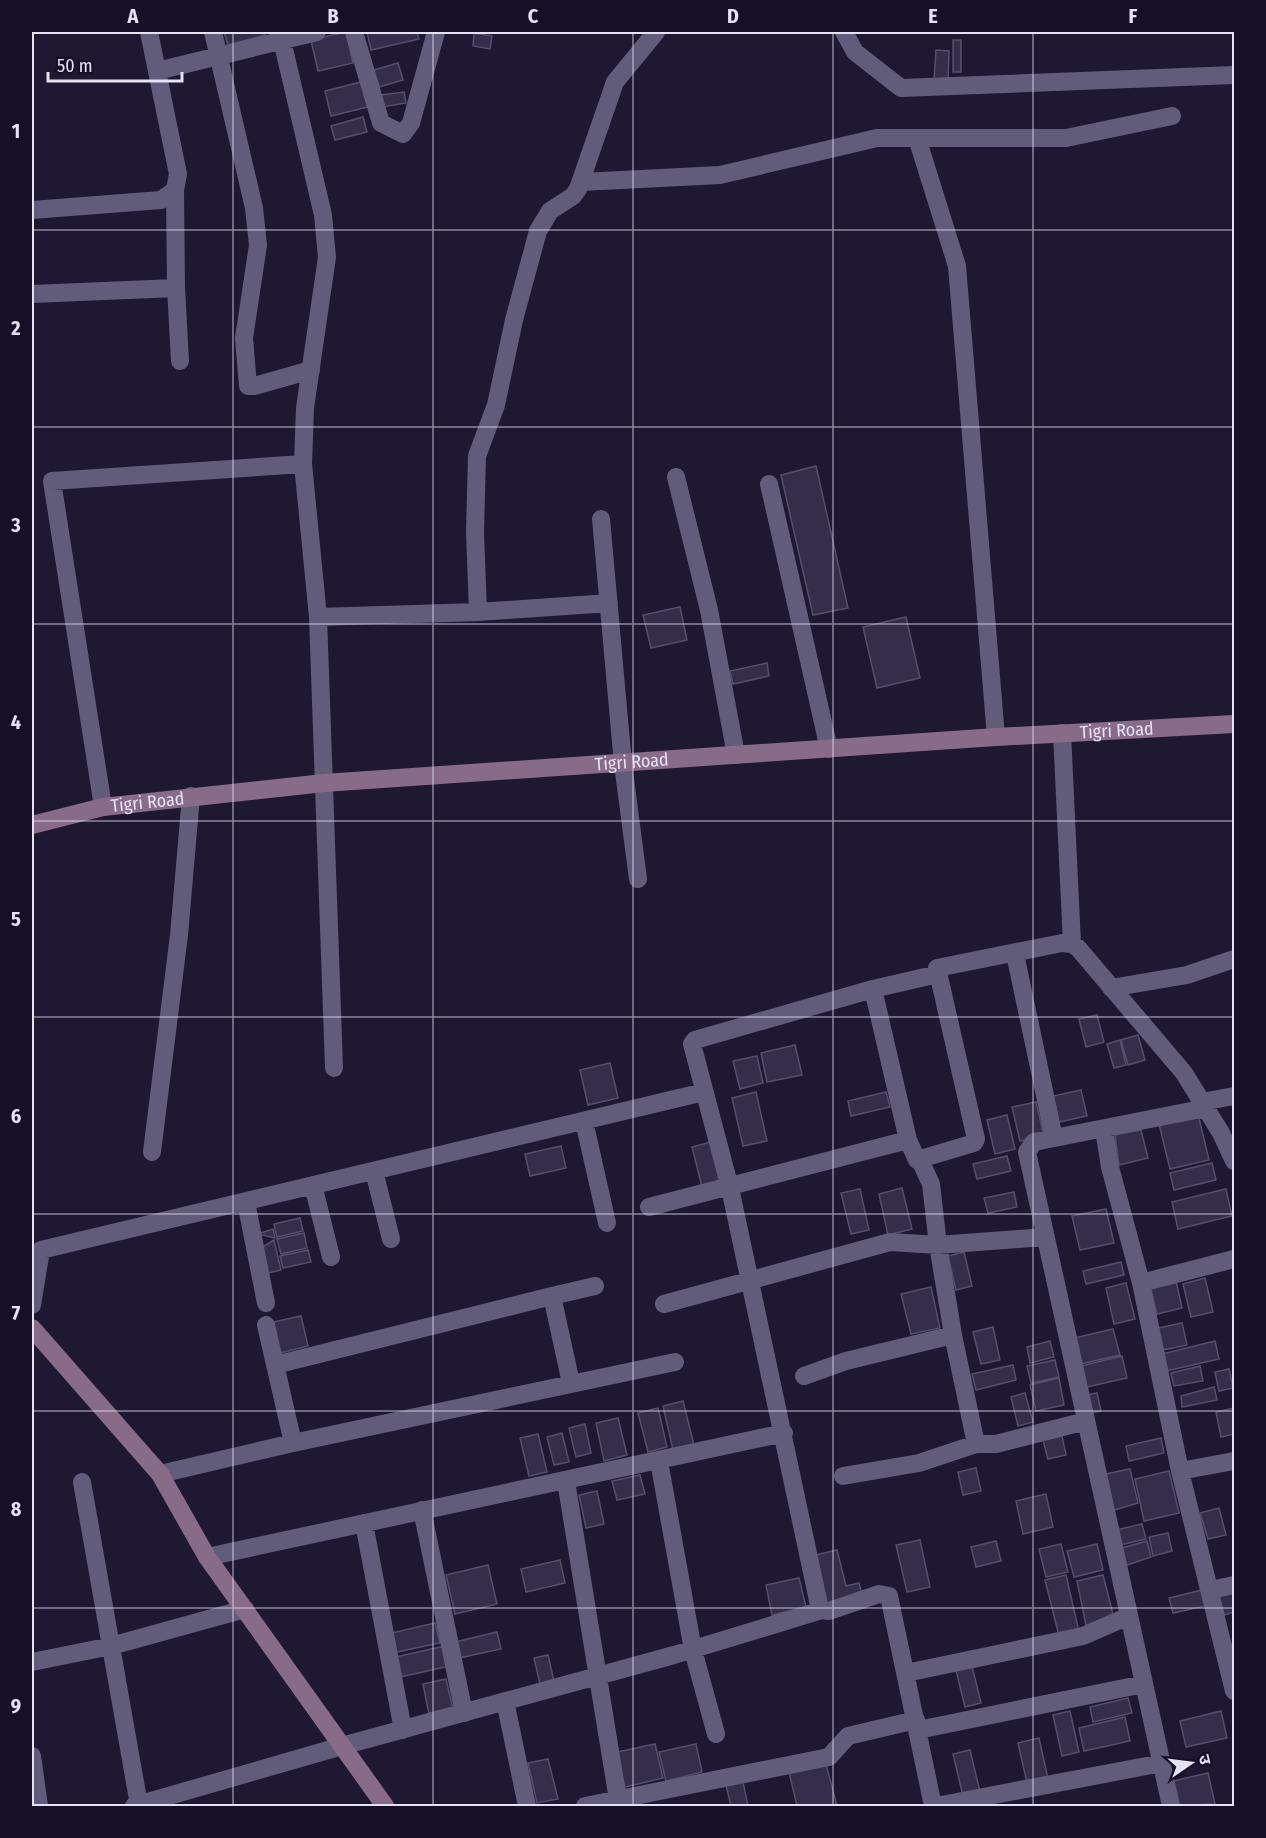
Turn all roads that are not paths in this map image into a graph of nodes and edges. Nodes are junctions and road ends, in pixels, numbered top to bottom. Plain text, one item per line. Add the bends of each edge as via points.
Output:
1 (149, 32) edge
2 (213, 32) edge
3 (317, 32) edge
4 (354, 32) edge
5 (436, 32) edge
6 (656, 32) edge
7 (844, 32) edge
8 (281, 35) edge
9 (218, 57) junction
10 (157, 71) junction
11 (1234, 75) edge
12 (1172, 116) dead end
13 (917, 138) junction
14 (581, 182) junction
15 (175, 190) junction
16 (32, 210) edge
17 (176, 288) junction
18 (32, 294) edge
19 (180, 361) dead end
20 (311, 370) junction
21 (303, 464) junction
22 (676, 477) dead end
23 (769, 484) dead end
24 (601, 519) dead end
25 (609, 603) junction
26 (478, 612) junction
27 (318, 617) junction
28 (1234, 724) edge
29 (1062, 733) junction
30 (996, 737) junction
31 (829, 749) junction
32 (736, 755) junction
33 (623, 764) junction
34 (324, 783) junction
35 (191, 796) junction
36 (103, 807) junction
37 (32, 825) edge
38 (638, 879) dead end
39 (1072, 944) junction
40 (1015, 954) junction
41 (1234, 959) edge
42 (938, 974) junction
43 (873, 988) junction
44 (1111, 988) junction
45 (334, 1068) dead end
46 (704, 1092) junction
47 (1234, 1096) edge
48 (1204, 1105) junction
49 (584, 1121) junction
50 (1104, 1129) junction
51 (1054, 1138) junction
52 (908, 1140) junction
53 (152, 1152) dead end
54 (920, 1160) junction
55 (1234, 1161) edge
56 (374, 1171) junction
57 (313, 1185) junction
58 (730, 1188) junction
59 (246, 1202) junction
60 (649, 1207) dead end
61 (607, 1223) dead end
62 (1045, 1237) junction
63 (391, 1239) dead end
64 (938, 1245) junction
65 (36, 1250) edge
66 (331, 1257) dead end
67 (1234, 1259) edge
68 (750, 1281) junction
69 (1140, 1284) junction
70 (595, 1286) dead end
71 (552, 1296) junction
72 (266, 1303) dead end
73 (664, 1304) dead end
74 (32, 1305) edge
75 (266, 1324) dead end
76 (32, 1328) edge
77 (953, 1335) junction
78 (675, 1362) dead end
79 (275, 1365) junction
80 (804, 1376) dead end
81 (571, 1383) junction
82 (1086, 1421) junction
83 (784, 1433) junction
84 (293, 1443) junction
85 (976, 1444) junction
86 (659, 1461) junction
87 (1234, 1461) edge
88 (1180, 1471) junction
89 (160, 1474) junction
90 (843, 1476) dead end
91 (566, 1481) junction
92 (82, 1482) dead end
93 (422, 1510) junction
94 (364, 1523) junction
95 (207, 1557) junction
96 (1234, 1585) edge
97 (1210, 1590) junction
98 (245, 1609) junction
99 (822, 1610) junction
100 (1129, 1616) junction
101 (111, 1646) junction
102 (693, 1650) junction
103 (32, 1662) edge
104 (906, 1673) junction
105 (598, 1675) junction
106 (1144, 1684) junction
107 (1234, 1691) edge
108 (505, 1701) junction
109 (464, 1713) junction
110 (917, 1725) junction
111 (403, 1730) junction
112 (716, 1734) dead end
113 (342, 1746) junction
114 (32, 1756) edge
115 (1162, 1762) junction
116 (618, 1800) junction
117 (169, 1801) edge
118 (39, 1806) edge
119 (136, 1806) edge
120 (385, 1806) edge
121 (527, 1806) edge
122 (585, 1806) edge
123 (935, 1806) edge
124 (1171, 1806) edge

1 - 10 street
2 - 9 street
3 - 8 street
4 - 5 street via 381,123 403,134 411,123
6 - 14 street via 615,82
7 - 11 street via 855,51 901,88
8 - 9 street
8 - 20 street via 326,231 327,258
9 - 10 street
9 - 20 street via 254,208 258,245 244,338 248,386
10 - 15 street via 178,174
12 - 13 street via 1066,138
13 - 14 street via 877,138 720,175
13 - 30 street via 957,266
14 - 26 street via 573,196 550,211 538,231 496,405 477,456
15 - 16 street via 161,200
15 - 17 street
17 - 18 street
17 - 19 street
20 - 21 street
21 - 27 street
21 - 36 street via 52,481
22 - 32 street via 710,610
23 - 31 street
24 - 25 street
25 - 26 street
25 - 33 street
26 - 27 street
27 - 34 street
28 - 29 street, Tigri Road
29 - 30 street, Tigri Road
29 - 39 street
30 - 31 street, Tigri Road
31 - 32 street, Tigri Road
32 - 33 street, Tigri Road
33 - 34 street, Tigri Road
33 - 38 street
34 - 35 street, Tigri Road
34 - 45 street
35 - 36 street, Tigri Road
35 - 53 street via 179,935
36 - 37 street, Tigri Road
39 - 40 street
39 - 44 street
40 - 42 street via 937,968
40 - 51 street
41 - 44 street via 1187,975
42 - 43 street
42 - 54 street via 976,1139 974,1143
43 - 46 street via 694,1040
43 - 52 street
44 - 48 street via 1184,1073
46 - 49 street
46 - 58 street
47 - 48 street
48 - 50 street
48 - 55 street
49 - 56 street
49 - 61 street
50 - 51 street
50 - 69 street
51 - 62 street via 1034,1142 1027,1152
52 - 54 street via 914,1157
52 - 58 street
54 - 64 street via 932,1184
56 - 57 street
56 - 63 street
57 - 59 street
57 - 66 street
58 - 60 street
58 - 68 street
59 - 65 street
59 - 72 street
62 - 64 street
62 - 82 street
64 - 68 street via 890,1242
64 - 77 street
65 - 74 street
67 - 69 street
68 - 73 street
68 - 83 street
69 - 88 street
70 - 71 street
71 - 79 street
71 - 81 street
75 - 79 street
76 - 89 street
77 - 80 street via 846,1361
77 - 85 street
78 - 81 street
79 - 84 street
81 - 84 street
82 - 85 street via 996,1444
82 - 100 street
83 - 86 street
83 - 99 street
84 - 89 street
85 - 90 street via 920,1463
86 - 91 street
86 - 102 street
87 - 88 street
88 - 97 street
89 - 95 street
91 - 93 street
91 - 105 street
92 - 101 street
93 - 94 street
93 - 109 street
94 - 95 street
94 - 111 street
95 - 98 street
96 - 97 street
97 - 107 street
98 - 101 street
98 - 113 street
99 - 102 street
99 - 104 street via 887,1594
100 - 104 street via 1083,1636
100 - 106 street
101 - 103 street
101 - 119 street
102 - 105 street
102 - 112 street
104 - 110 street
105 - 108 street
105 - 116 street
106 - 110 street
106 - 115 street
108 - 109 street
108 - 121 street
109 - 111 street
110 - 116 street via 848,1736 829,1757
110 - 123 street
111 - 113 street
113 - 117 street
113 - 120 street
114 - 118 street
115 - 123 street
115 - 124 street
116 - 122 street
117 - 119 street

